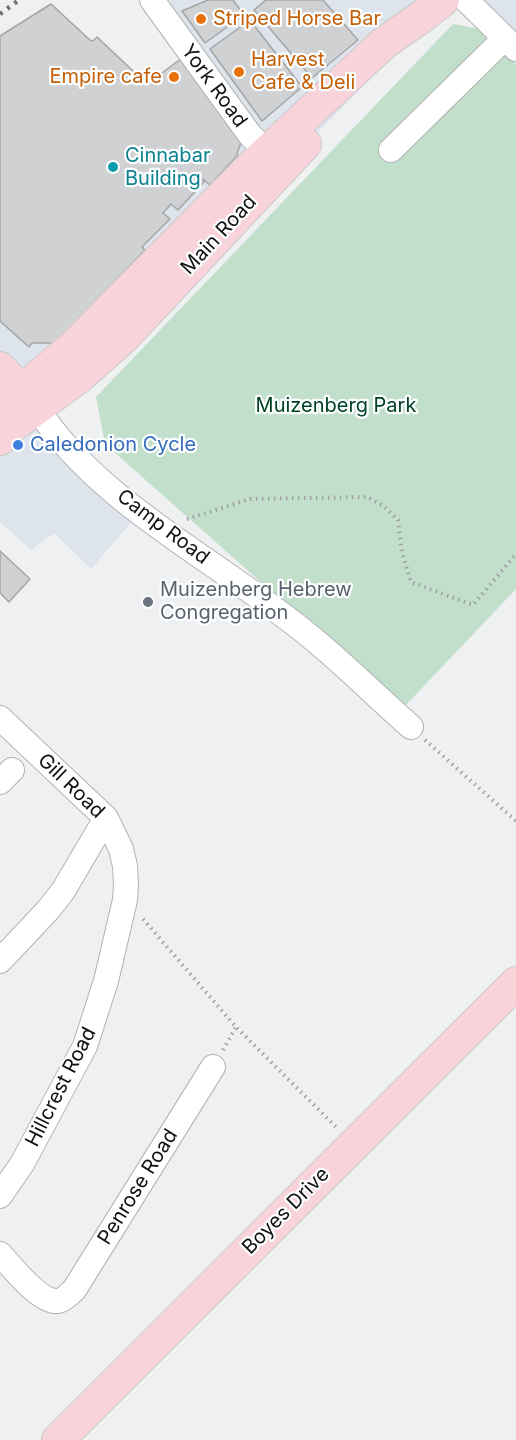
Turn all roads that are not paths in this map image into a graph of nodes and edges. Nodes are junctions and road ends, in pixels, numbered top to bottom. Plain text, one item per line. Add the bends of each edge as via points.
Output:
1 (152, 0) edge
2 (466, 0) edge
3 (434, 8) edge
4 (510, 44) edge
5 (391, 150) dead end
6 (275, 160) junction
7 (0, 368) edge
8 (20, 402) edge
9 (0, 439) edge
10 (0, 718) edge
11 (411, 727) road end
12 (106, 818) junction
13 (125, 866) joint
14 (0, 960) edge
15 (516, 983) edge
16 (213, 1067) dead end
17 (0, 1196) edge
18 (0, 1254) edge
19 (58, 1440) edge

1 - 6 street, York Road via 250,135
2 - 4 street
3 - 6 main road, Main Road via 397,52
4 - 5 street
6 - 8 main road, Main Road via 74,346
7 - 8 main road
8 - 9 main road, Main Road via 15,424
8 - 11 street, Camp Road via 89,470 140,512 282,613
10 - 12 street, Gill Road
12 - 13 street, Gill Road
12 - 14 street via 63,891
13 - 17 street, Hillcrest Road via 125,900 88,1037 22,1164
15 - 19 main road, Boyes Drive
16 - 18 street, Penrose Road via 65,1299 49,1300 39,1294

